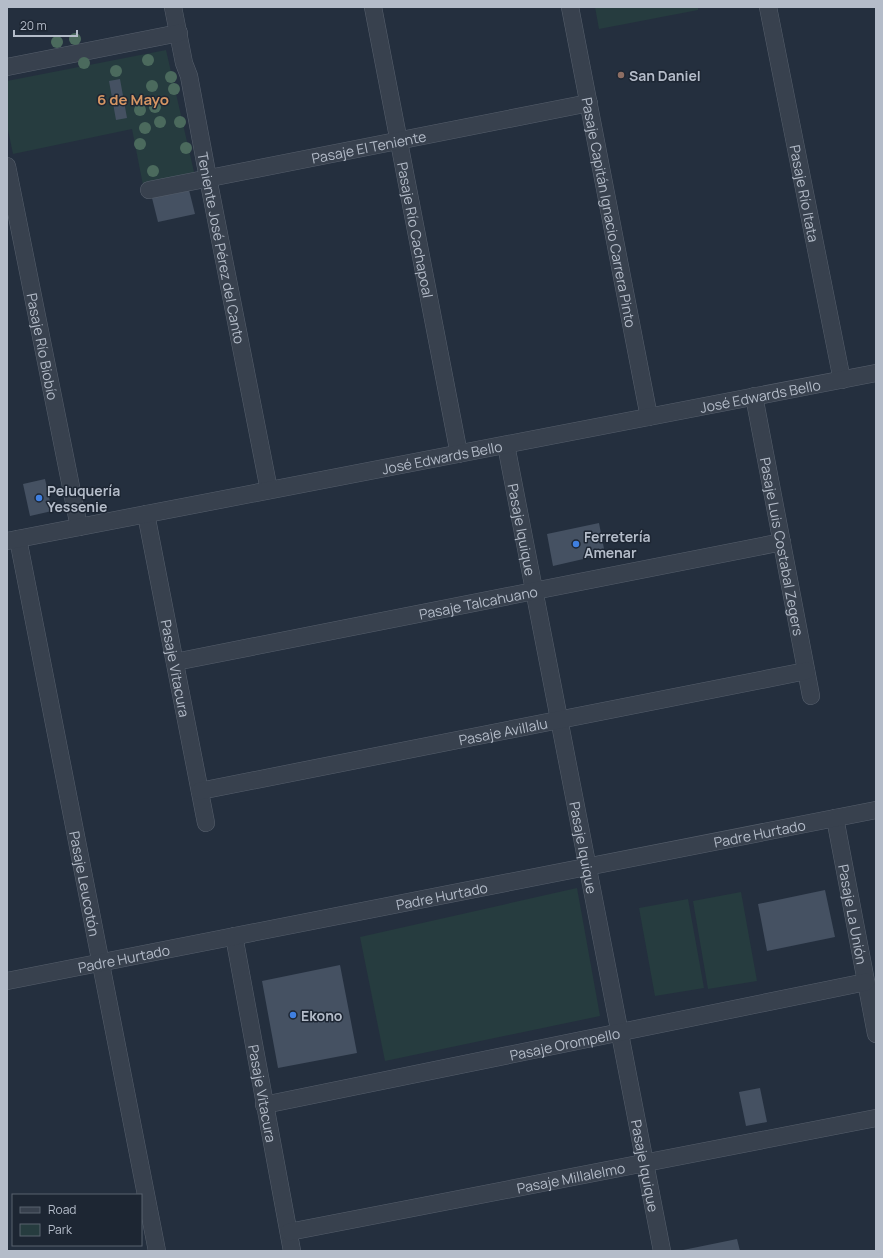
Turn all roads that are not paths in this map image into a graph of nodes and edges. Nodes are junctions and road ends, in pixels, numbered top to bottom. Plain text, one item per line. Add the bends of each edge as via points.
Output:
1 (174, 7) edge
2 (373, 7) edge
3 (570, 7) edge
4 (768, 7) edge
5 (179, 33) junction
6 (7, 67) edge
7 (588, 103) junction
8 (399, 141) junction
9 (7, 166) edge
10 (208, 178) junction
11 (149, 190) dead end
12 (876, 373) edge
13 (842, 380) junction
14 (754, 396) junction
15 (649, 417) junction
16 (506, 445) junction
17 (459, 454) junction
18 (269, 490) junction
19 (146, 514) junction
20 (79, 527) junction
21 (12, 540) edge
22 (782, 542) junction
23 (534, 591) junction
24 (175, 662) junction
25 (806, 671) junction
26 (811, 696) dead end
27 (559, 720) junction
28 (200, 790) junction
29 (876, 810) edge
30 (835, 818) junction
31 (206, 823) dead end
32 (588, 867) junction
33 (234, 936) junction
34 (100, 962) junction
35 (7, 981) edge
36 (866, 982) junction
37 (620, 1032) junction
38 (876, 1034) edge
39 (264, 1105) junction
40 (876, 1118) edge
41 (645, 1163) junction
42 (289, 1232) junction
43 (157, 1251) edge
44 (292, 1251) edge
45 (662, 1251) edge

1 - 5 street, Teniente José Pérez del Canto
2 - 8 street, Pasaje Río Cachapoal
3 - 7 street, Pasaje Capitán Ignacio Carrera Pinto
4 - 13 street, Pasaje Río Itata
5 - 6 street
5 - 10 street, Teniente José Pérez del Canto
7 - 8 street, Pasaje El Teniente
7 - 15 street, Pasaje Capitán Ignacio Carrera Pinto
8 - 10 street, Pasaje El Teniente
8 - 17 street, Pasaje Río Cachapoal
9 - 20 street, Pasaje Río Biobío
10 - 11 street, Pasaje El Teniente
10 - 18 street, Teniente José Pérez del Canto
12 - 13 street, José Edwards Bello
13 - 14 street, José Edwards Bello
14 - 15 street, José Edwards Bello
14 - 22 street, Pasaje Luis Costabal Zegers
15 - 16 street, José Edwards Bello
16 - 17 street, José Edwards Bello
16 - 23 street, Pasaje Iquique
17 - 18 street, José Edwards Bello
18 - 19 street, José Edwards Bello
19 - 20 street, José Edwards Bello
19 - 24 street, Pasaje Vitacura
20 - 21 street, José Edwards Bello
21 - 34 street, Pasaje Leucotón
22 - 23 street, Pasaje Talcahuano
22 - 25 street, Pasaje Luis Costabal Zegers
23 - 24 street, Pasaje Talcahuano
23 - 27 street, Pasaje Iquique
24 - 28 street, Pasaje Vitacura
25 - 26 street, Pasaje Luis Costabal Zegers
25 - 27 street, Pasaje Avillalu
27 - 28 street, Pasaje Avillalu
27 - 32 street, Pasaje Iquique
28 - 31 street, Pasaje Vitacura
29 - 30 street, Padre Hurtado
30 - 32 street, Padre Hurtado
30 - 36 street, Pasaje La Unión
32 - 33 street, Padre Hurtado
32 - 37 street, Pasaje Iquique
33 - 34 street, Padre Hurtado
33 - 39 street, Pasaje Vitacura
34 - 35 street, Padre Hurtado
34 - 43 street, Pasaje Leucotón
36 - 37 street, Pasaje Orompello
36 - 38 street, Pasaje La Unión
37 - 39 street, Pasaje Orompello
37 - 41 street, Pasaje Iquique
39 - 42 street, Pasaje Vitacura
40 - 41 street, Pasaje Millalelmo
41 - 42 street, Pasaje Millalelmo
41 - 45 street, Pasaje Iquique
42 - 44 street, Pasaje Vitacura

